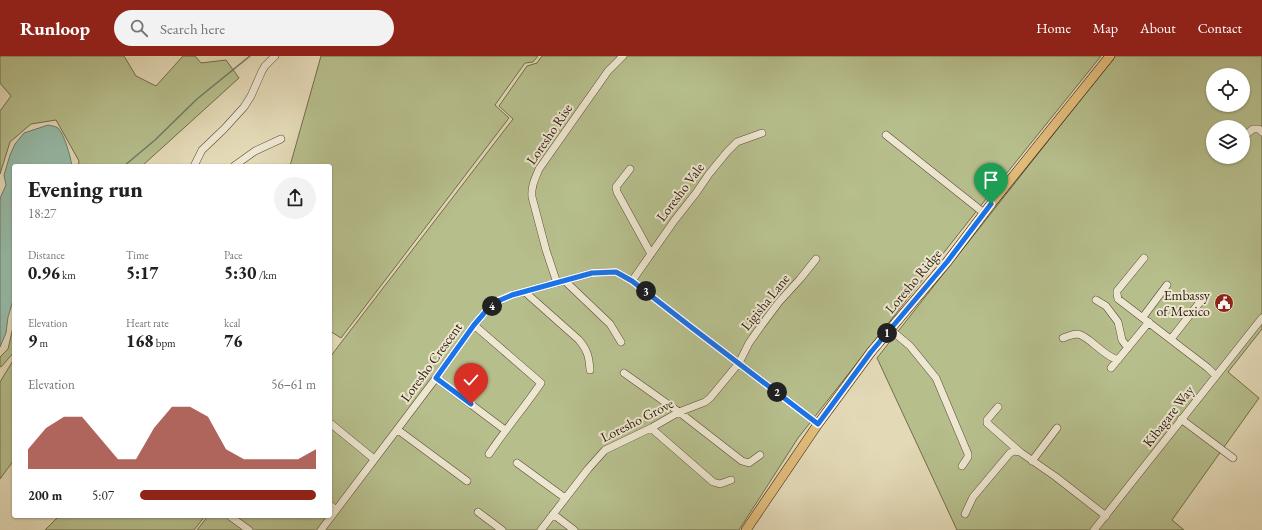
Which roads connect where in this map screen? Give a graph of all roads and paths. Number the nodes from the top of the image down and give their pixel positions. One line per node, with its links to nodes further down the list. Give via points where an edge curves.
1 (275, 56): 9 (street, via 265,66 244,107 202,150)
2 (623, 56): 17 (street, Loresho Rise, via 608,71 539,169 534,181 532,197 546,250)
3 (1110, 56): 12 (main road, Loresho Ridge)
4 (1250, 131): 5 (street, via 1259,129)
5 (1262, 132)
6 (762, 133): 13 (street, Loresho Vale, via 732,145)
7 (886, 135): 12 (street)
8 (282, 139): 10 (street, via 255,151)
9 (195, 164)
10 (237, 164)
11 (630, 168): 13 (street, via 616,187 617,192)
12 (984, 213): 26 (main road, Loresho Ridge)
13 (651, 254): 16 (street, Loresho Vale)
14 (1144, 258): 22 (street, via 1117,294 1118,299)
15 (816, 259): 32 (street, Ligisha Lane, via 760,326)
16 (632, 281): 17 (street, Loresho Crescent, via 616,272 608,272 592,273); 32 (street, Loresho Crescent)
17 (561, 282): 19 (street, Loresho Crescent); 29 (street, via 610,324)
18 (1167, 285): 22 (street)
19 (525, 292): 25 (street, Loresho Crescent, via 498,301); 34 (street, via 579,340 586,349)
20 (1096, 300): 30 (street, via 1106,306 1118,322 1122,340)
21 (1200, 302): 28 (street)
22 (1143, 317): 24 (street)
23 (1262, 318): 36 (street, Kibagare Way)
24 (1149, 322): 28 (street); 30 (street)
25 (474, 325): 37 (street, Loresho Crescent); 46 (street, via 541,383)
26 (891, 330): 41 (main road, Loresho Ridge, via 871,352); 54 (street, via 910,346 936,378 968,454)
27 (1063, 338): 31 (street, via 1081,335 1110,358)
28 (1171, 339): 36 (street)
29 (621, 342)
30 (1128, 348): 31 (street)
31 (1118, 360): 33 (street)
32 (739, 363): 39 (street, Loresho Grove, via 705,402); 41 (street, Loresho Crescent)
33 (1111, 368)
34 (590, 370)
35 (624, 373): 39 (street)
36 (1216, 376): 40 (street, Kibagare Way)
37 (436, 378): 45 (street, Loresho Crescent); 46 (street)
38 (998, 407): 47 (street, via 987,423)
39 (679, 412): 43 (street, Loresho Grove); 49 (street, via 742,461 749,463)
40 (1181, 419): 50 (street); 64 (street, Kibagare Way)
41 (818, 424): 72 (main road, Loresho Ridge)
42 (332, 426): 51 (street)
43 (652, 428): 56 (street, via 713,482 720,484); 57 (street, Loresho Grove, via 605,450)
44 (1057, 428): 52 (street)
45 (398, 430): 51 (street, Loresho Crescent); 55 (street)
46 (505, 430): 48 (street)
47 (1020, 452): 52 (street); 62 (street, via 1010,453 973,497)
48 (489, 454)
49 (760, 455)
50 (1234, 458)
51 (374, 459): 59 (street, Loresho Crescent)
52 (1032, 461): 64 (street)
53 (517, 463): 57 (street)
54 (962, 466)
55 (467, 480)
56 (731, 480)
57 (565, 498): 61 (street, Loresho Grove)
58 (332, 506): 59 (street)
59 (336, 510): 63 (street, Loresho Crescent)
60 (478, 512): 69 (street)
61 (553, 514): 70 (street, Loresho Grove); 71 (street)
62 (965, 514)
63 (332, 515)
64 (1106, 516): 73 (street, Kibagare Way)
65 (232, 518): 67 (street)
66 (330, 518): 68 (street, Loresho Crescent)
67 (249, 530)
68 (321, 530)
69 (502, 530)
70 (541, 530)
71 (574, 530)
72 (746, 530)
73 (1094, 530)

